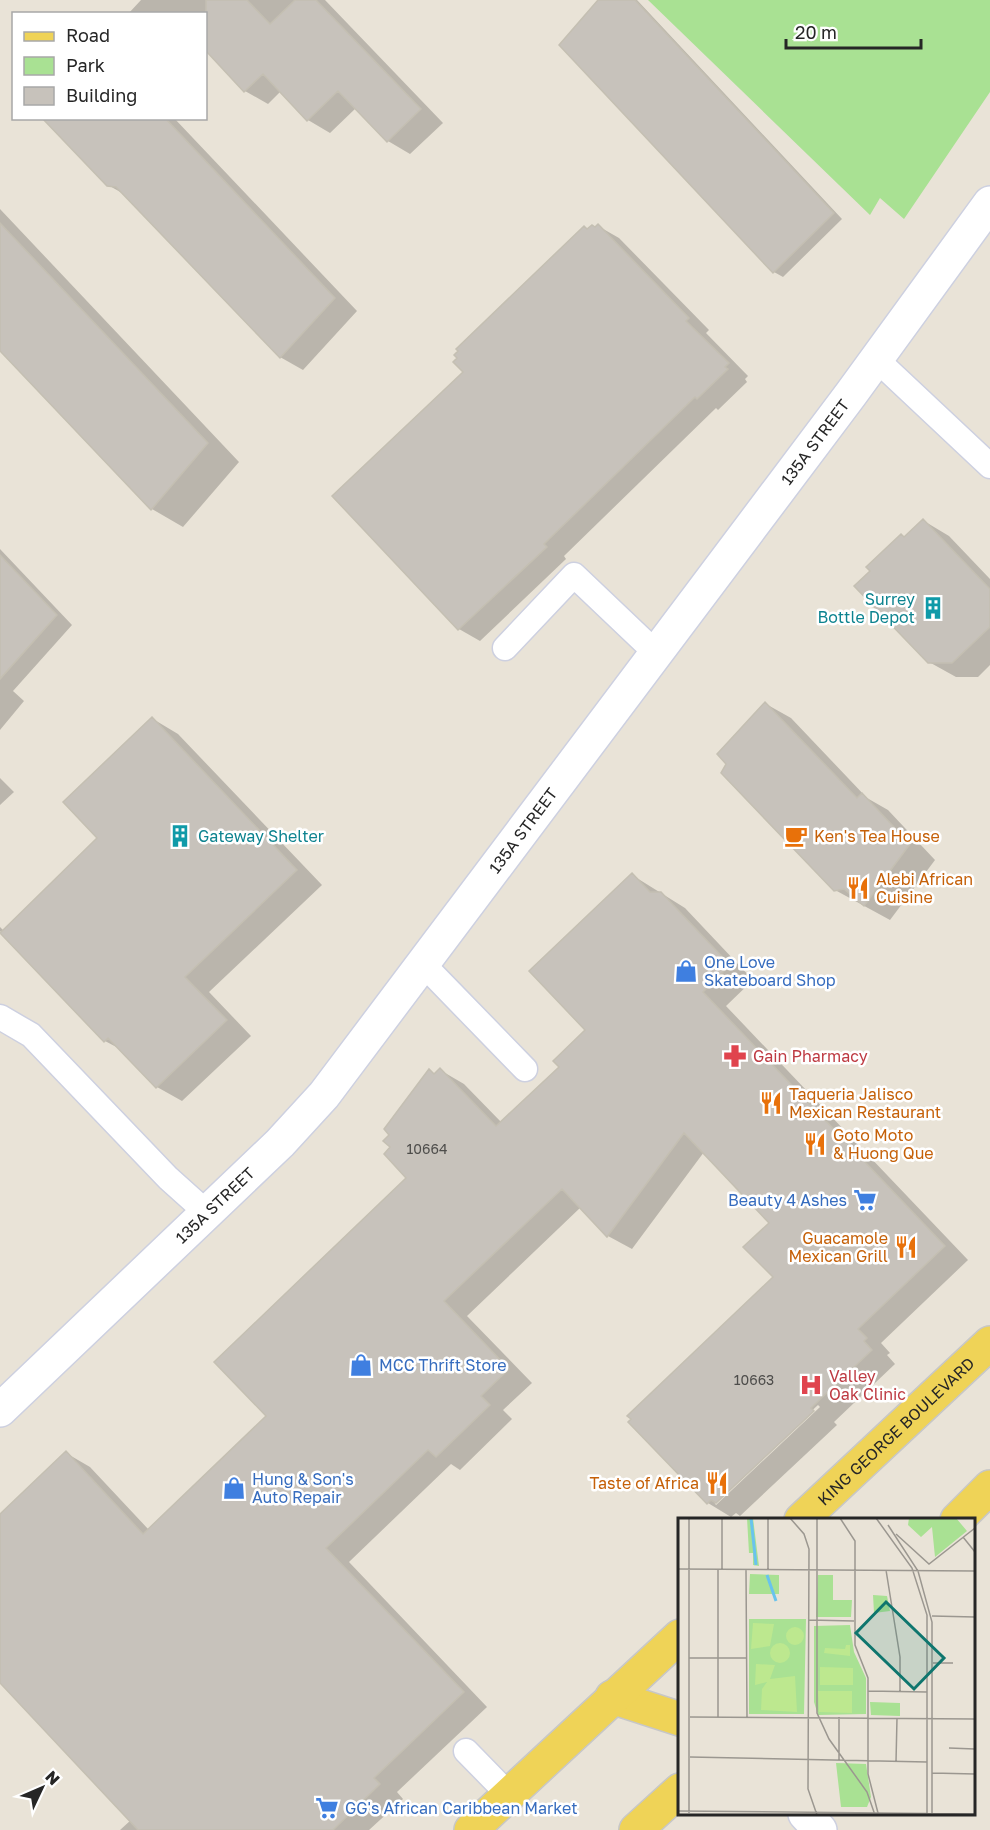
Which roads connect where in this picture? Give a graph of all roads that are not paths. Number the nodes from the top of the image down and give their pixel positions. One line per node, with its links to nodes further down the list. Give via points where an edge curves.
1 (990, 203): 2 (street, 135A STREET)
2 (875, 358): 3 (lane); 5 (street, 135A STREET)
3 (990, 466)
4 (505, 648): 5 (lane, via 574,575)
5 (655, 652): 6 (street, 135A STREET)
6 (423, 964): 8 (lane); 9 (street, 135A STREET, via 324,1095)
7 (0, 1017): 9 (lane, via 31,1035 168,1179)
8 (525, 1069)
9 (207, 1213): 11 (street, 135A STREET)
10 (990, 1343): 13 (main road, KING GEORGE BOULEVARD)
11 (0, 1410)
12 (990, 1487): 14 (main road)
13 (803, 1518)
14 (959, 1518)
15 (678, 1638): 16 (main road)
16 (612, 1697): 17 (main road); 20 (main road)
17 (678, 1718)
18 (466, 1751): 20 (lane)
19 (678, 1792): 23 (main road)
20 (508, 1794): 22 (main road)
21 (806, 1815): 24 (street)
22 (471, 1830)
23 (636, 1830)
24 (820, 1830)

